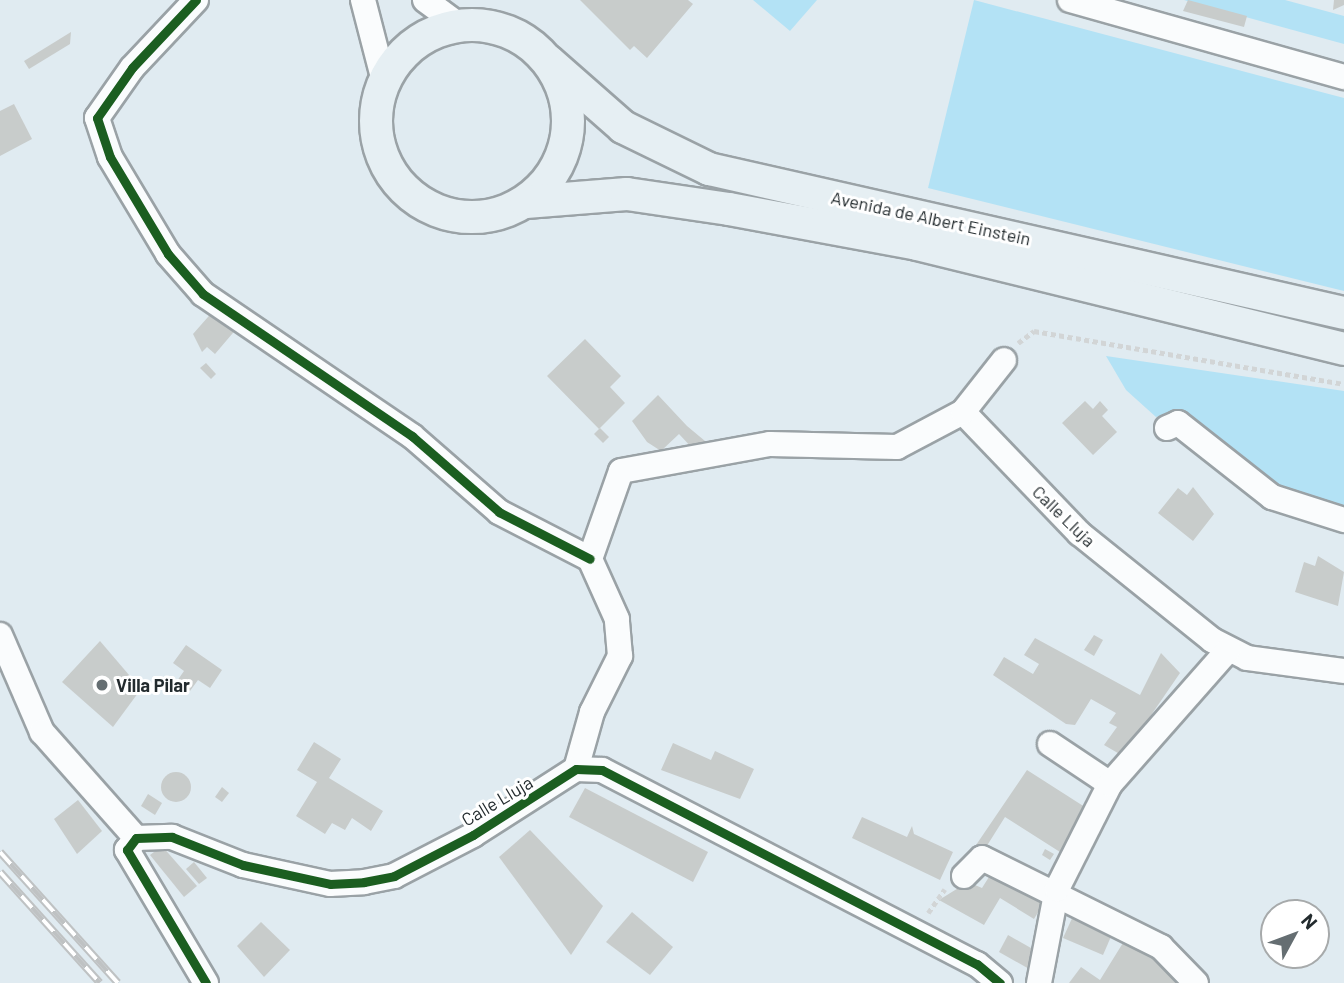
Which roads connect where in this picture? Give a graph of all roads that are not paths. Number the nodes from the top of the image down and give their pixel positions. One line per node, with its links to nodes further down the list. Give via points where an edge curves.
1 (197, 0): 16 (street, via 132,68 97,118 110,157 168,254 203,294 412,436 499,512)
2 (363, 0): 8 (street)
3 (425, 0): 5 (street)
4 (1070, 0): 7 (street)
5 (459, 25): 6 (main road, via 510,33); 8 (main road, via 411,47)
6 (548, 61): 9 (main road, via 561,84 568,136 553,173); 10 (main road, Avenida de Albert Einstein, via 623,127 709,169)
7 (1344, 76)
8 (384, 81): 9 (main road, via 379,143 388,166 419,202 440,212 478,216)
9 (526, 202): 11 (main road, Avenida de Albert Einstein, via 627,194 715,207 917,244)
10 (1344, 313)
11 (1344, 349)
12 (1004, 360): 13 (street)
13 (963, 412): 16 (street, via 882,450 770,444 629,467 612,482); 18 (street, Calle Lluja, via 1079,533)
14 (1167, 428): 15 (street, via 1178,423 1272,497)
15 (1344, 520)
16 (590, 559): 21 (street, via 617,619 620,656 592,712)
17 (0, 635): 23 (street, via 42,732)
18 (1228, 650): 19 (street, Calle Lluja, via 1269,663); 22 (street)
19 (1344, 671)
20 (1050, 744): 22 (street)
21 (576, 769): 23 (street, Calle Lluja, via 451,847 394,876 364,881 330,884 243,865 172,837); 27 (street, via 602,770 918,932)
22 (1110, 785): 25 (street)
23 (136, 838): 26 (street, via 127,850)
24 (964, 876): 25 (street, via 982,858)
25 (1056, 898): 28 (street); 29 (street, via 1161,947)
26 (206, 983)
27 (1000, 983)
28 (1039, 983)
29 (1196, 983)

